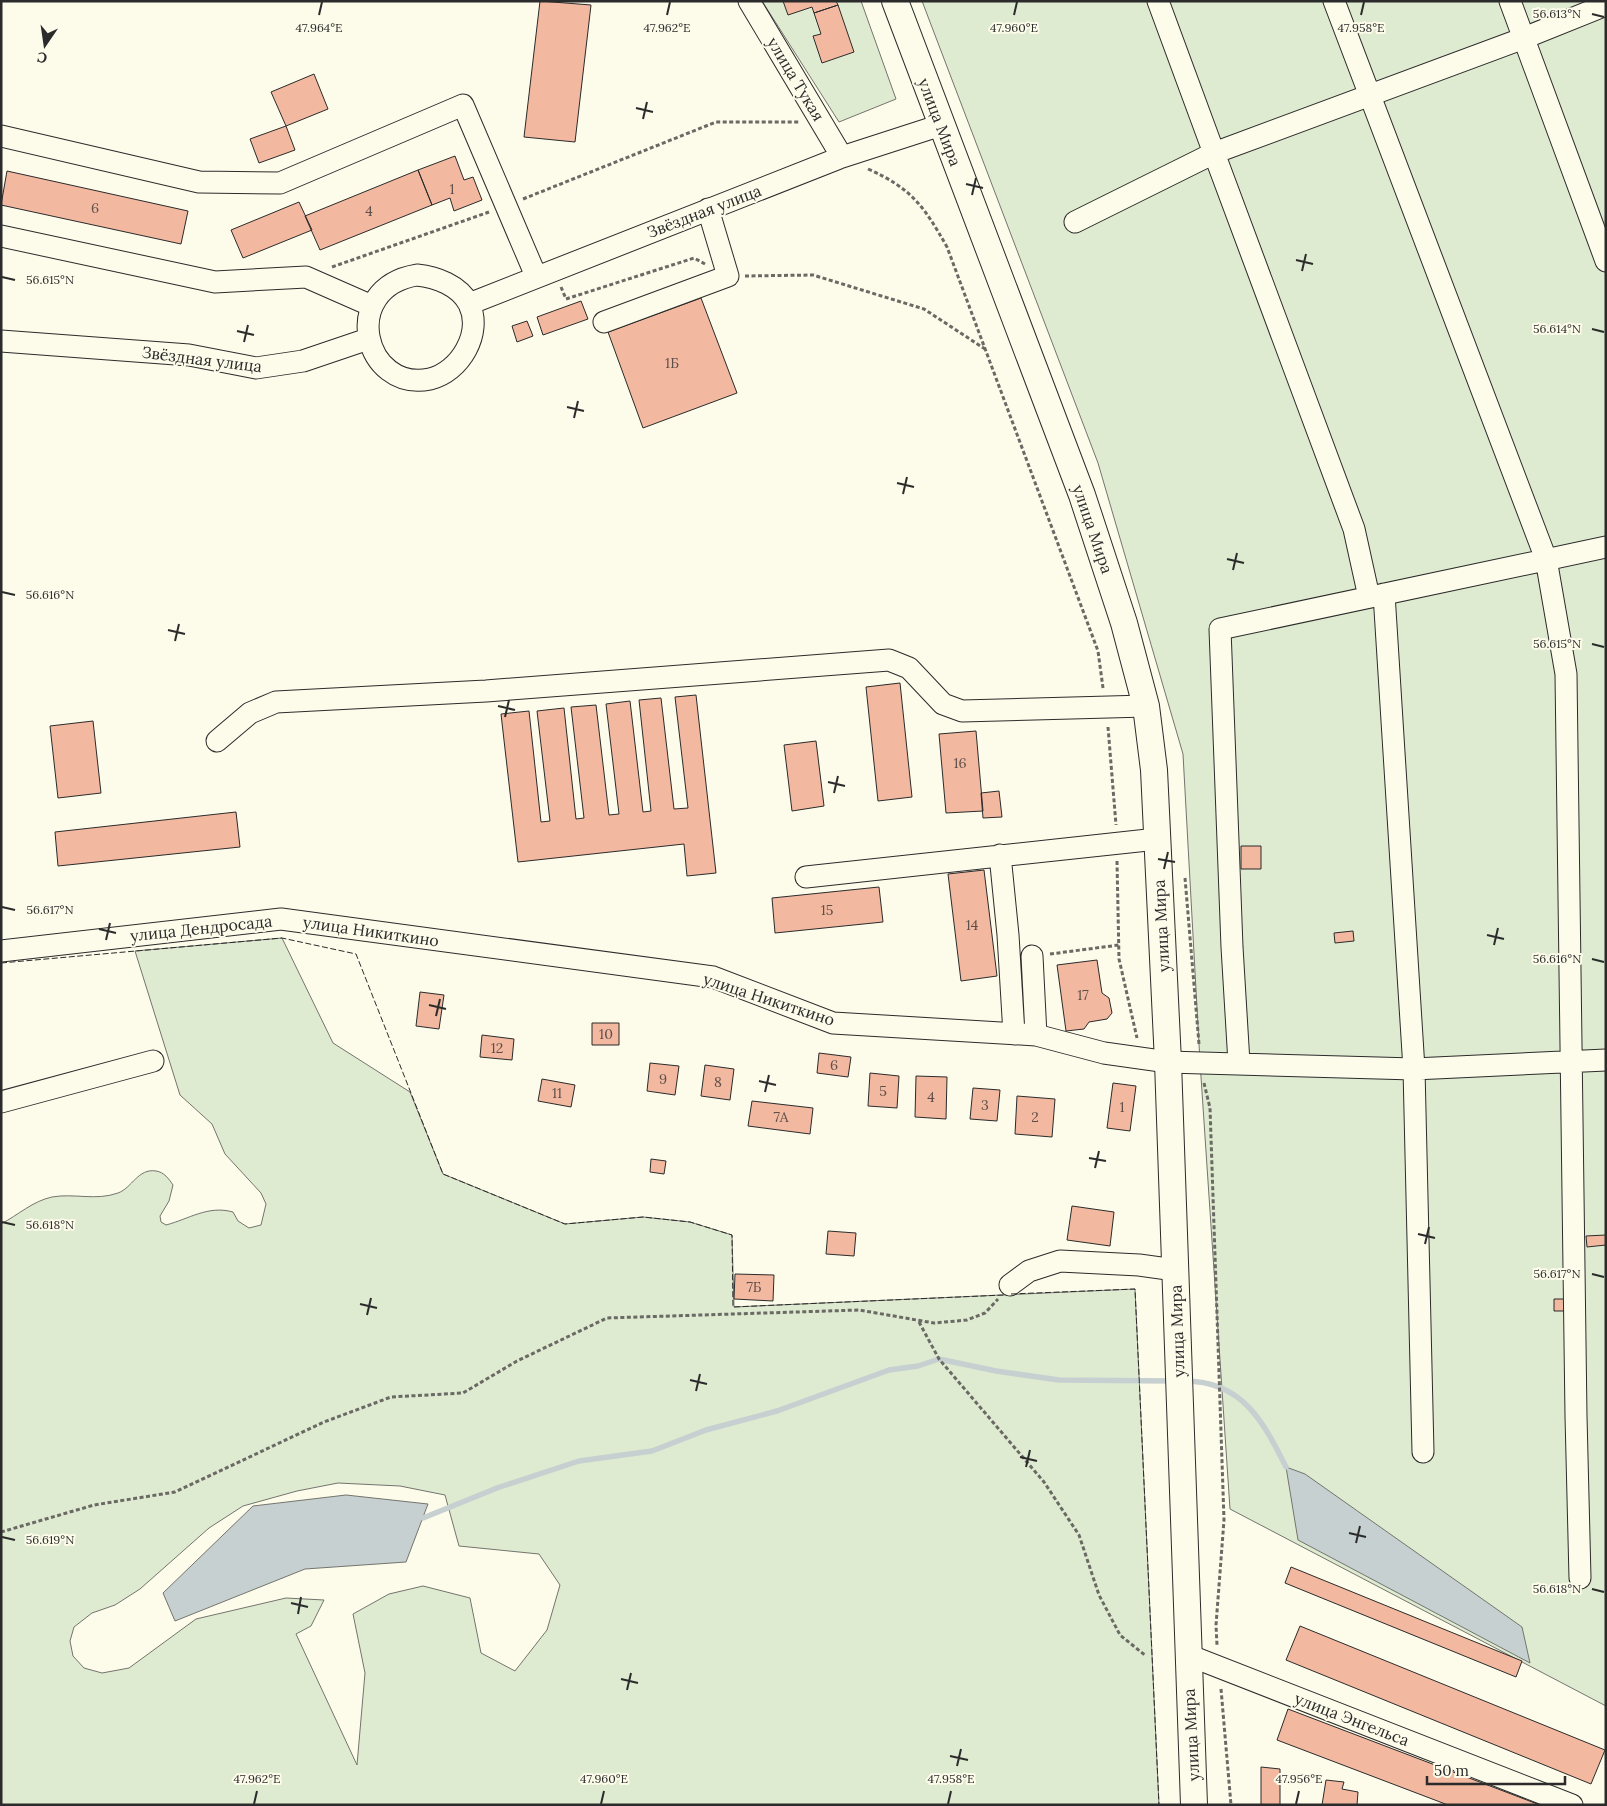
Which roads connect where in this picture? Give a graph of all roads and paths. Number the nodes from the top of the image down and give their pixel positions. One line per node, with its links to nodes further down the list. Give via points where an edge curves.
1 (749, 1): 9 (street, улица Тукая)
2 (895, 1): 10 (main road, улица Мира)
3 (1158, 1): 12 (street)
4 (1334, 1): 8 (street)
5 (1510, 1): 7 (street)
6 (1606, 5): 7 (street)
7 (1524, 38): 8 (street); 18 (street)
8 (1370, 96): 12 (street); 30 (street)
9 (821, 122): 13 (street, улица Тукая); 14 (path, via 716,122)
10 (941, 125): 13 (street, Звёздная улица); 32 (main road, улица Мира, via 1082,495 1124,623)
11 (1, 136): 14 (street, via 199,182 280,183 462,105)
12 (1214, 153): 16 (street); 31 (street)
13 (842, 157): 15 (street, Звёздная улица); 28 (path, via 893,180 926,210 947,247)
14 (506, 206): 19 (street); 21 (path)
15 (708, 209): 19 (street, Звёздная улица); 20 (street)
16 (1075, 222)
17 (1, 236): 21 (street, via 215,282)
18 (1606, 261)
19 (536, 276): 23 (street, Звёздная улица)
20 (728, 276): 22 (path, via 694,258); 25 (street); 28 (path, via 813,275 924,309)
21 (306, 277): 24 (street)
22 (566, 298)
23 (469, 304): 24 (street, via 452,286 440,279 418,275 392,283 379,294); 26 (street, via 472,318 467,350 444,374 429,379 409,379 392,372 382,364)
24 (372, 306): 26 (street)
25 (604, 322)
26 (368, 339): 27 (street, Звёздная улица, via 303,362 256,368 190,355)
27 (1, 341)
28 (985, 349): 33 (path, via 1098,652)
29 (1606, 547): 30 (street)
30 (1546, 559): 31 (street); 51 (street, via 1566,674)
31 (1376, 595): 52 (street, via 1220,629); 53 (street)
32 (1146, 706): 33 (street); 35 (main road, улица Мира, via 1154,770)
33 (1106, 709): 34 (street, via 962,711 943,704 909,668 889,660 486,691 276,702 250,713); 36 (path)
34 (217, 741)
35 (1157, 839): 36 (street); 49 (main road, улица Мира)
36 (1117, 843): 37 (street); 41 (path)
37 (1000, 855): 38 (street); 44 (street)
38 (806, 877)
39 (1185, 878): 50 (path)
40 (281, 919): 42 (street, улица Дендросада); 44 (street, улица Никиткино, via 713,977 833,1023)
41 (1119, 945): 43 (path); 46 (path, via 1119,959)
42 (1, 951)
43 (1032, 956): 45 (street)
44 (1014, 1034): 45 (street, улица Никиткино)
45 (1036, 1035): 46 (street, улица Никиткино, via 1104,1053)
46 (1142, 1058): 49 (street, улица Никиткино)
47 (1606, 1060): 51 (street, улица Никиткино)
48 (153, 1061): 54 (street)
49 (1168, 1062): 50 (street, улица Никиткино); 55 (main road, улица Мира)
50 (1200, 1062): 52 (street, улица Никиткино); 61 (path, via 1210,1108 1224,1520 1216,1625)
51 (1571, 1062): 53 (street, улица Никиткино); 60 (street)
52 (1239, 1063): 53 (street, улица Никиткино)
53 (1414, 1069): 58 (street)
54 (1, 1102)
55 (1175, 1270): 56 (street, via 1060,1261 1029,1271); 62 (main road, улица Мира)
56 (1010, 1285): 57 (path, via 985,1313 967,1320 934,1324)
57 (918, 1321): 59 (path, via 859,1310 607,1318 517,1361 463,1393 391,1397 324,1422 176,1492 94,1505); 63 (path, via 939,1359 1044,1482 1080,1535 1099,1595 1120,1635)
58 (1423, 1452)
59 (1, 1532)
60 (1580, 1578)
61 (1218, 1654)
62 (1188, 1655): 65 (main road, улица Мира); 67 (street, улица Энгельса)
63 (1146, 1656)
64 (1221, 1682): 66 (path)
65 (1194, 1805)
66 (1231, 1805)
67 (1572, 1805)

